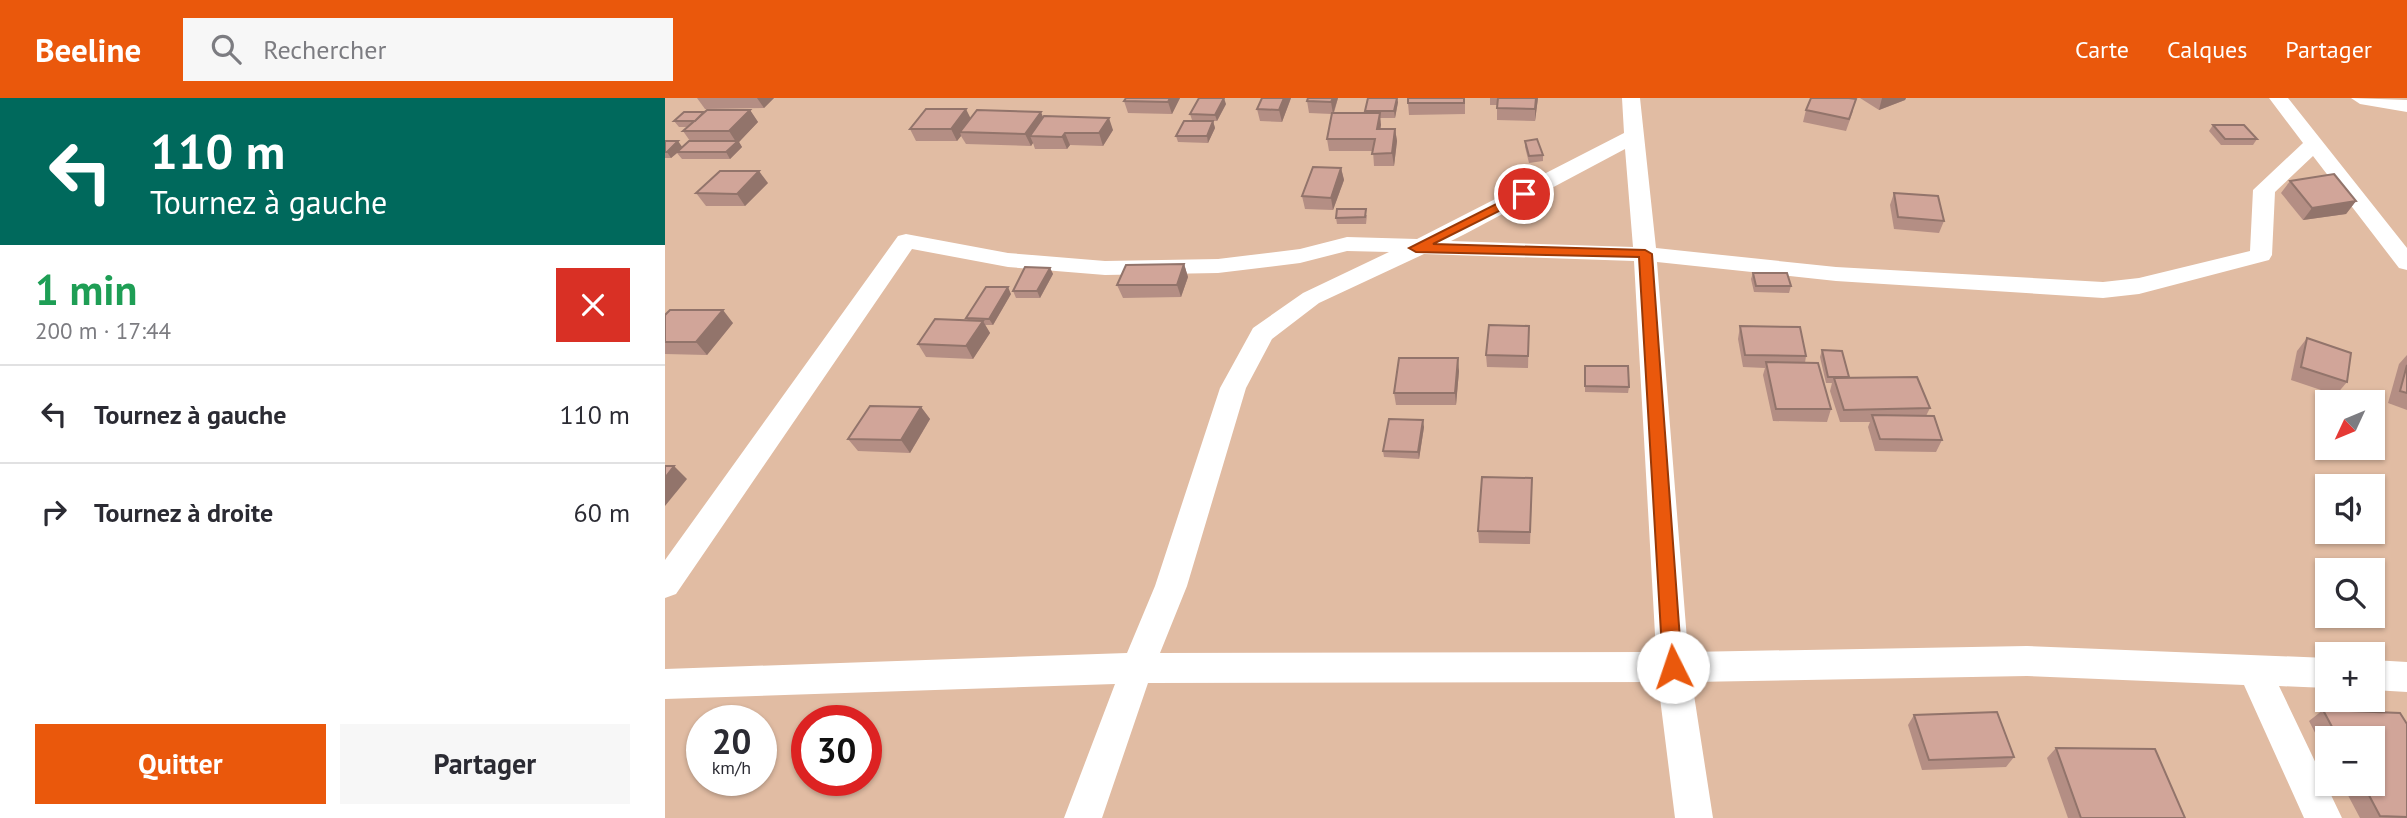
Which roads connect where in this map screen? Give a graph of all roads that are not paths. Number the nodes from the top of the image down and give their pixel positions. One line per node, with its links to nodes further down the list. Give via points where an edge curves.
1 (1631, 98): 5 (street)
2 (2278, 98): 6 (street)
3 (2360, 98): 4 (street)
4 (2407, 107)
5 (1636, 135): 7 (street); 8 (street)
6 (2314, 144): 8 (street, via 2264,190 2261,255 2139,286 2103,290 1836,274); 9 (street)
7 (1416, 248): 8 (street); 10 (street, via 1347,244 1300,256 1217,267 1105,268 1007,260 906,241); 12 (street, via 1311,298 1262,334 1233,387 1171,586)
8 (1645, 254): 11 (street)
9 (2407, 262)
10 (665, 585)
11 (1673, 667): 12 (street); 13 (street, via 2027,661); 19 (street)
12 (1137, 668): 17 (street); 18 (street)
13 (2254, 669): 14 (street); 20 (street)
14 (2315, 672)
15 (2385, 676): 16 (street)
16 (2407, 677)
17 (665, 684)
18 (1083, 818)
19 (1694, 818)
20 (2323, 818)

